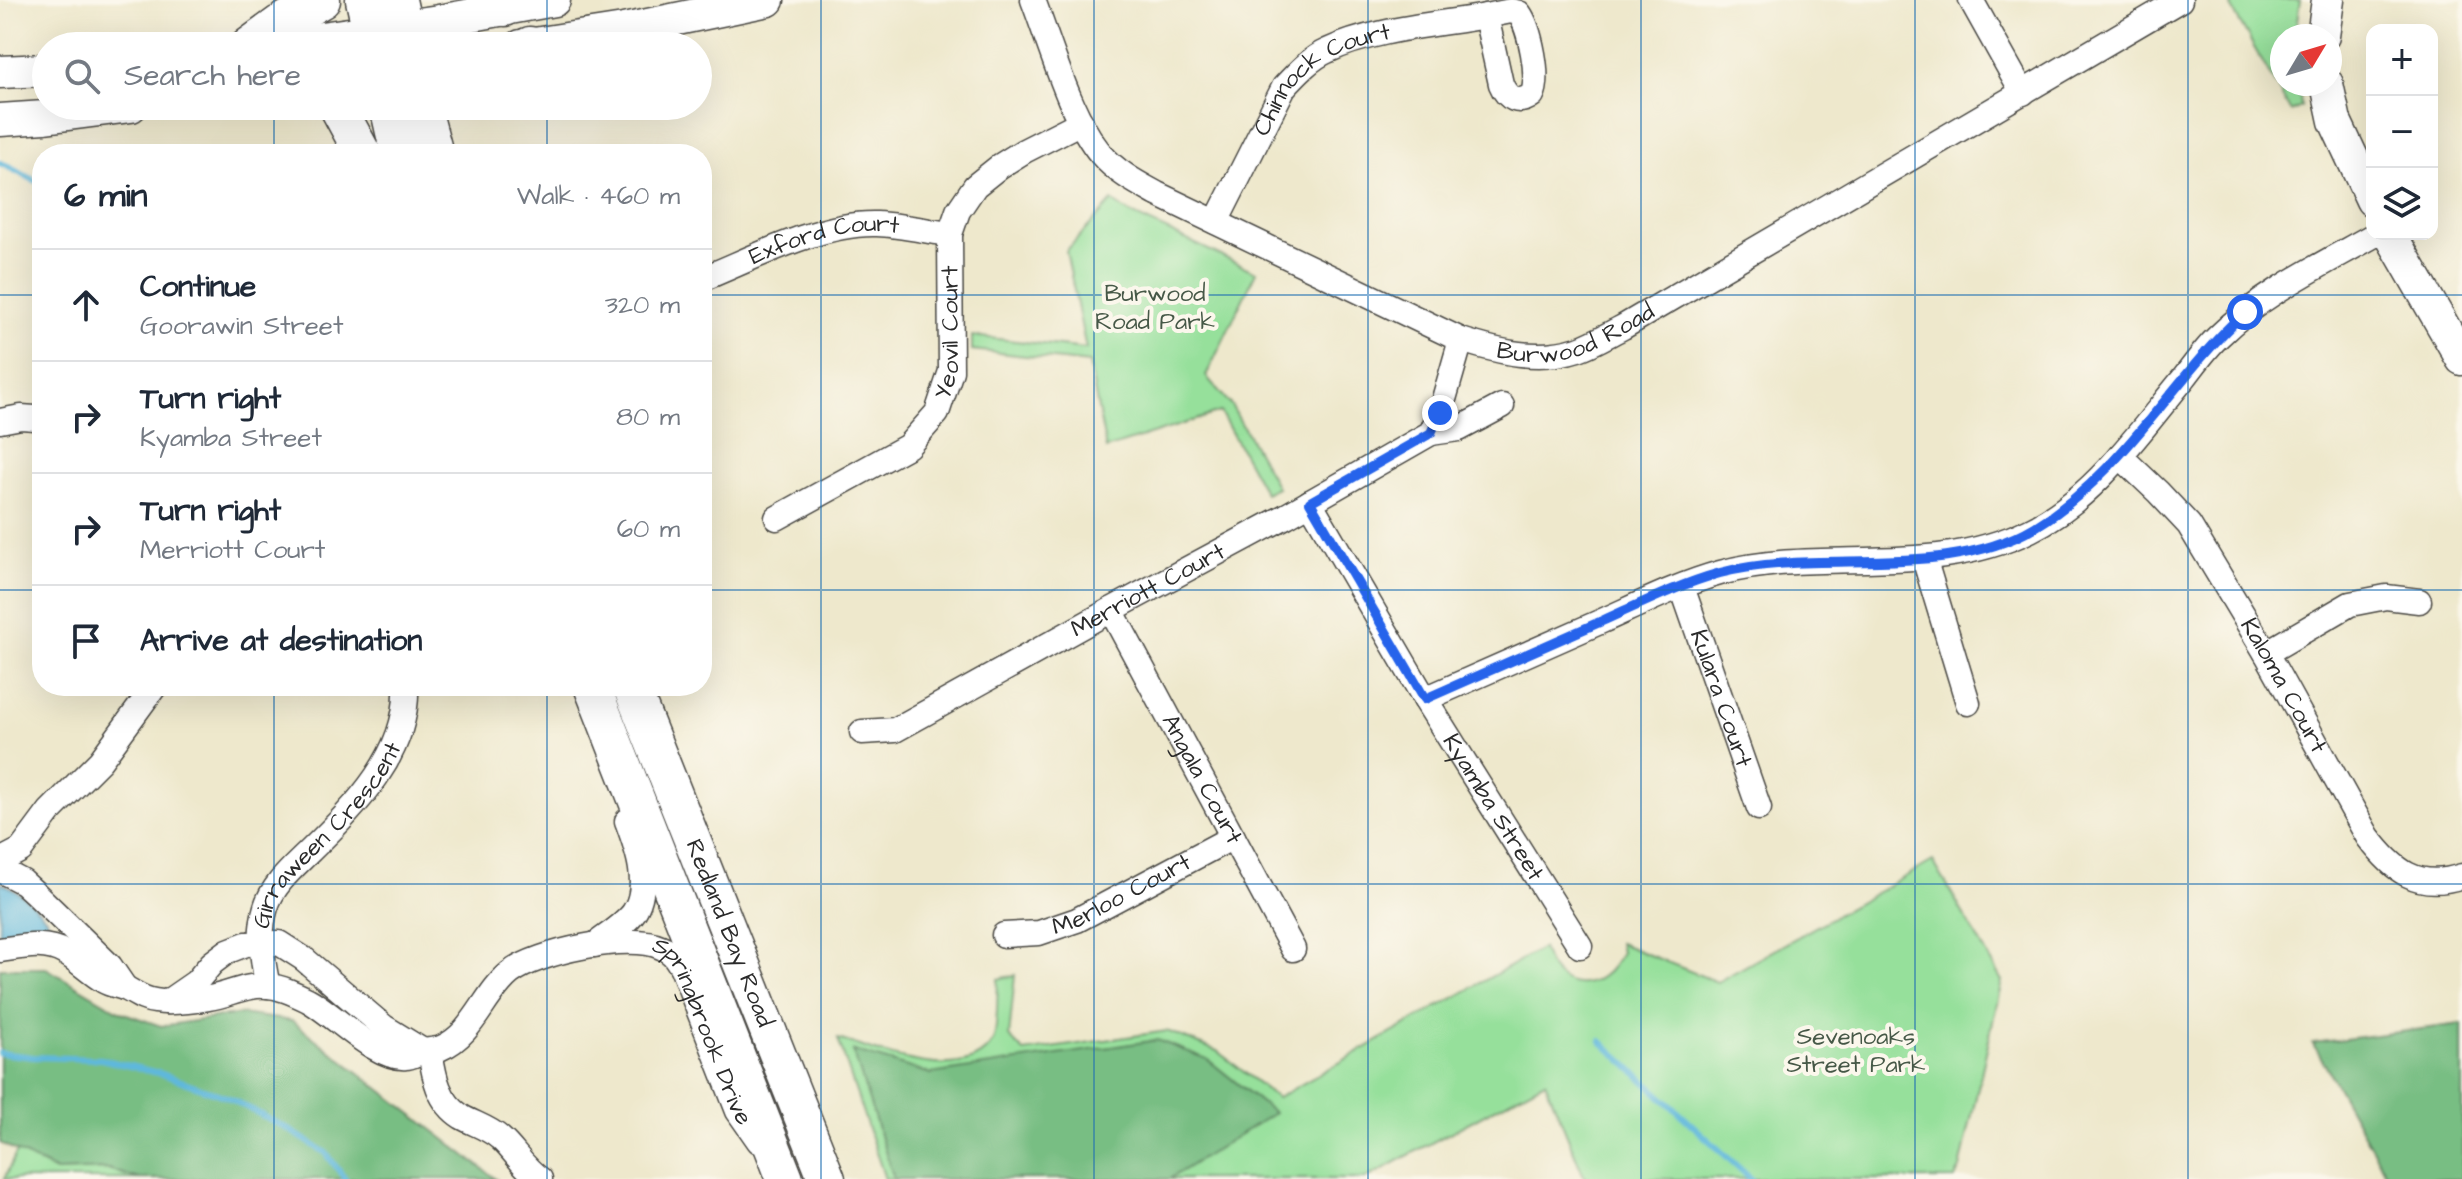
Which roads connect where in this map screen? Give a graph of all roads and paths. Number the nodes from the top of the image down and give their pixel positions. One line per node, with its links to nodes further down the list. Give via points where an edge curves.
1 (322, 0): 12 (main road)
2 (554, 0): 8 (main road)
3 (768, 0): 14 (main road)
4 (1033, 0): 23 (street, Burwood Road)
5 (1971, 0): 17 (street)
6 (2180, 0): 17 (street, Burwood Road)
7 (2328, 0): 11 (main road)
8 (495, 4): 10 (main road, via 439,21)
9 (1486, 16): 27 (street, Chinnock Court, via 1359,38 1324,52 1298,71 1284,87)
10 (386, 24): 13 (main road)
11 (2325, 24)
12 (268, 32)
13 (342, 32)
14 (612, 32)
15 (32, 71): 16 (main road)
16 (0, 72)
17 (2023, 93): 32 (street, Burwood Road, via 1578,349 1537,356)
18 (2330, 96): 26 (main road, via 2335,121)
19 (32, 118): 20 (main road)
20 (0, 120)
21 (345, 120): 24 (main road)
22 (391, 120): 25 (main road)
23 (1081, 122): 27 (street, Burwood Road, via 1101,155 1127,177); 28 (street, Yeovil Court, via 1024,151 975,186)
24 (358, 144)
25 (397, 144)
26 (2366, 187)
27 (1216, 222): 32 (street, Burwood Road)
28 (950, 234): 31 (street, Exford Court, via 877,224 842,227); 40 (street, Yeovil Court, via 951,371 937,413 908,446)
29 (2366, 240): 38 (street, via 2245,312 2217,338)
30 (2393, 240): 33 (main road)
31 (712, 275)
32 (1461, 340): 37 (street)
33 (2462, 359)
34 (1502, 406): 37 (street, Merriott Court, via 1459,429)
35 (32, 418): 36 (street)
36 (0, 421)
37 (1431, 433): 39 (street, Merriott Court)
38 (2120, 456): 41 (street, via 2070,504 2032,529 1987,548); 45 (street, Kaloma Court, via 2189,525)
39 (1310, 502): 44 (street, Merriott Court); 51 (street, Kyamba Street)
40 (777, 518)
41 (1924, 558): 42 (street, via 1760,566); 52 (street)
42 (1682, 587): 51 (street); 54 (street, Kulara Court)
43 (2419, 601): 45 (street, via 2386,597 2350,604)
44 (1111, 610): 53 (street, Merriott Court, via 895,730); 55 (street, Angala Court)
45 (2266, 653): 58 (street, Kaloma Court, via 2368,837 2386,860 2402,874 2421,879)
46 (148, 696): 56 (street, via 100,761)
47 (407, 696): 61 (street, Girraween Crescent, via 403,723 379,772 352,810 271,894)
48 (578, 696): 62 (street, Springbrook Drive, via 641,864 636,909)
49 (596, 696): 70 (main road, Redland Bay Road)
50 (635, 696): 72 (main road, Redland Bay Road)
51 (1425, 699): 63 (street, Kyamba Street)
52 (1968, 703)
53 (862, 732)
54 (1759, 808)
55 (1233, 837): 60 (street, Merloo Court, via 1077,920 1039,933); 64 (street, Angala Court)
56 (11, 856): 59 (street)
57 (0, 870): 59 (street)
58 (2462, 876)
59 (23, 882): 67 (street, via 110,966)
60 (1004, 935)
61 (261, 942): 66 (street, Girraween Crescent); 68 (street, via 228,951); 69 (street, via 279,943 304,959 392,1033)
62 (595, 945): 69 (street, Springbrook Drive, via 527,962 493,990 463,1032); 70 (street, Springbrook Drive, via 648,942 673,953 738,1111)
63 (1580, 946)
64 (1293, 949)
65 (0, 950): 67 (street, Springbrook Drive, via 54,948 106,982)
66 (268, 986): 68 (street, Springbrook Drive); 69 (street, Springbrook Drive, via 308,1000 390,1055)
67 (125, 988): 68 (street, Springbrook Drive, via 147,1000)
68 (166, 1002)
69 (427, 1051): 71 (street, via 447,1105 502,1140)
70 (784, 1175)
71 (540, 1179)
72 (827, 1179)

